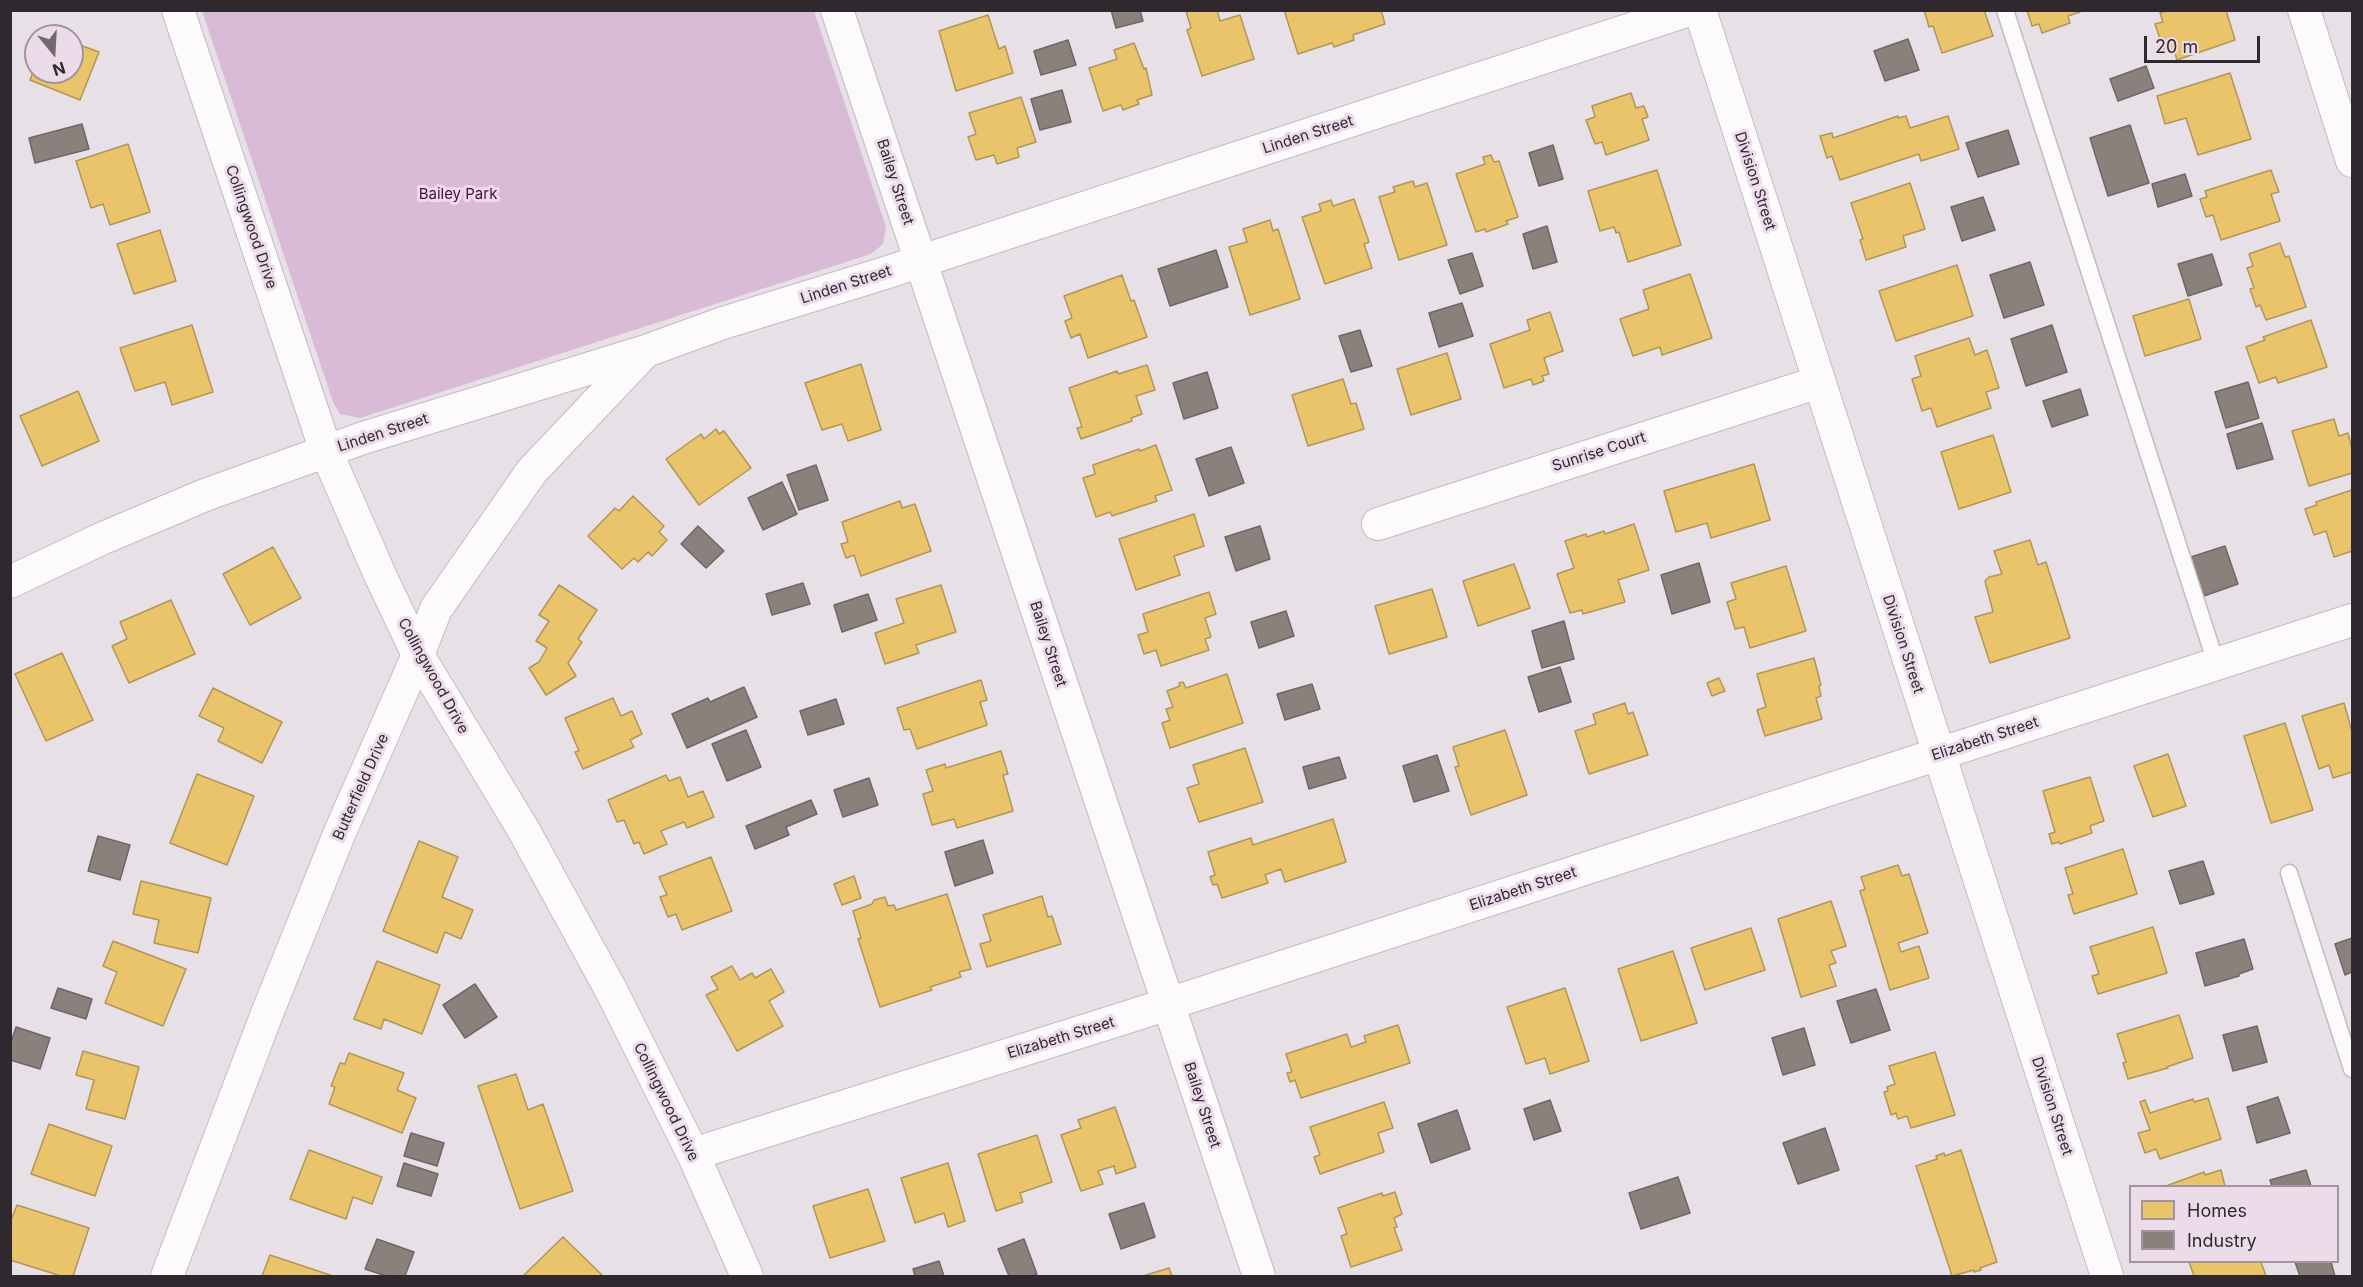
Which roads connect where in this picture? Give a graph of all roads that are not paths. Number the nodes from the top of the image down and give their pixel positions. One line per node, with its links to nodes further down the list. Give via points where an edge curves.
1 (178, 10): 11 (street, Collingwood Drive)
2 (837, 10): 8 (street, Bailey Street)
3 (1689, 10): 8 (street, Linden Street)
4 (1700, 10): 10 (street, Division Street)
5 (2005, 10): 16 (lane)
6 (2304, 10): 7 (street)
7 (2352, 161)
8 (920, 261): 9 (street, Linden Street); 19 (street, Bailey Street)
9 (646, 351): 11 (street, Linden Street); 15 (street, Butterfield Drive, via 532,471 436,609)
10 (1820, 382): 12 (street, Sunrise Court); 17 (street, Division Street)
11 (326, 451): 13 (street, Linden Street, via 205,495); 15 (street, Collingwood Drive)
12 (1378, 524)
13 (10, 582)
14 (2352, 620): 16 (street, Elizabeth Street)
15 (418, 655): 21 (street, Collingwood Drive, via 585,941); 22 (street, Butterfield Drive, via 340,832)
16 (2216, 663): 17 (street, Elizabeth Street)
17 (1939, 754): 19 (street, Elizabeth Street); 25 (street, Division Street)
18 (2289, 873): 20 (lane)
19 (1168, 1004): 21 (street, Elizabeth Street); 24 (street, Bailey Street)
20 (2352, 1069)
21 (693, 1154): 23 (street, Collingwood Drive)
22 (166, 1276)
23 (747, 1276)
24 (1259, 1276)
25 (2107, 1276)

